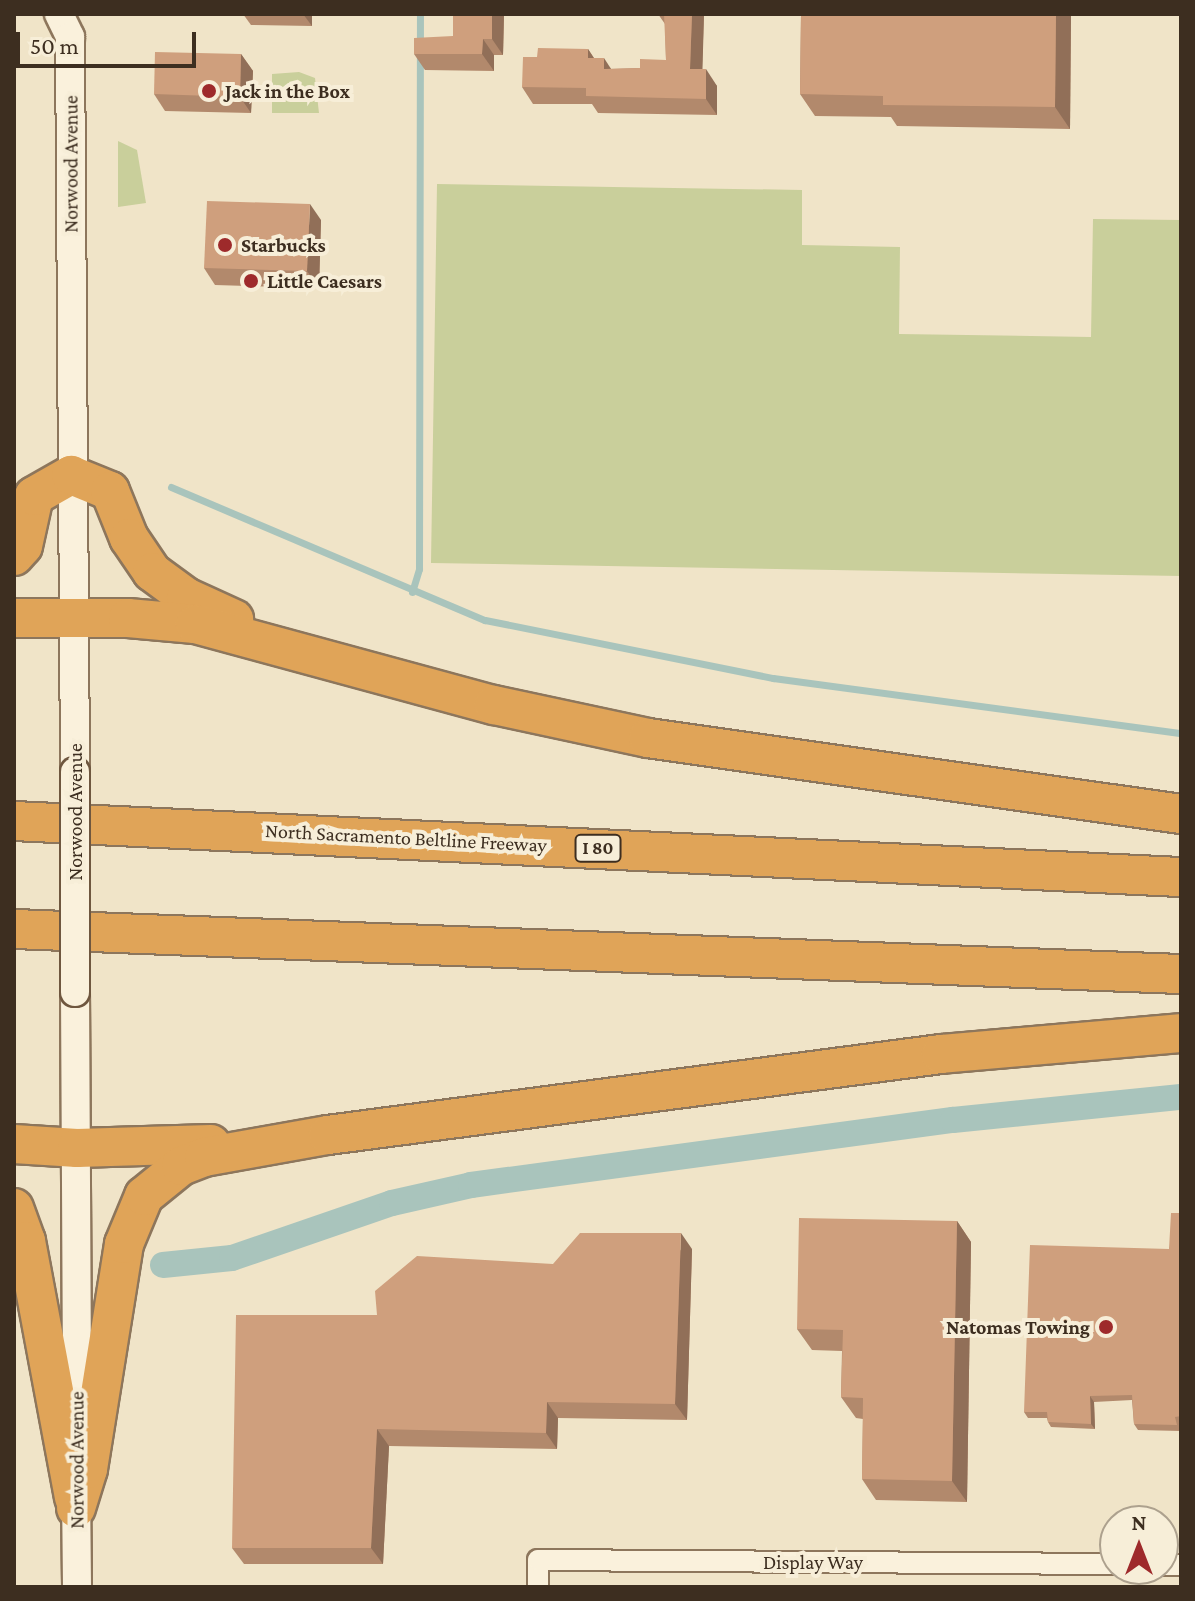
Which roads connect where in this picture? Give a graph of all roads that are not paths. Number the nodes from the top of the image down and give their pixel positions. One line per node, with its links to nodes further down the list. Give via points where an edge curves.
1 (71, 22): 2 (main road, Norwood Avenue)
2 (71, 475): 3 (highway, via 34,496 23,546); 5 (main road, Norwood Avenue); 6 (highway, via 110,491 129,538 152,572 186,597)
3 (14, 556)
4 (14, 618): 5 (highway)
5 (73, 621): 6 (highway, via 128,618 195,624); 15 (main road, Norwood Avenue, bridge)
6 (341, 665): 7 (highway, via 648,738)
7 (1181, 814)
8 (14, 821): 9 (highway, North Sacramento Beltline Freeway / I 80)
9 (1181, 877)
10 (14, 929): 11 (highway)
11 (1181, 974)
12 (1181, 1033): 13 (highway, via 941,1054)
13 (328, 1135): 15 (highway); 17 (highway, via 204,1157 161,1178 144,1196 124,1244 88,1469)
14 (14, 1144): 15 (highway)
15 (77, 1148): 17 (main road, Norwood Avenue)
16 (14, 1208): 17 (highway, via 26,1241)
17 (76, 1508): 19 (main road, Norwood Avenue)
18 (1099, 1564): 20 (street, Display Way, via 538,1560)
19 (77, 1587)
20 (538, 1587)

